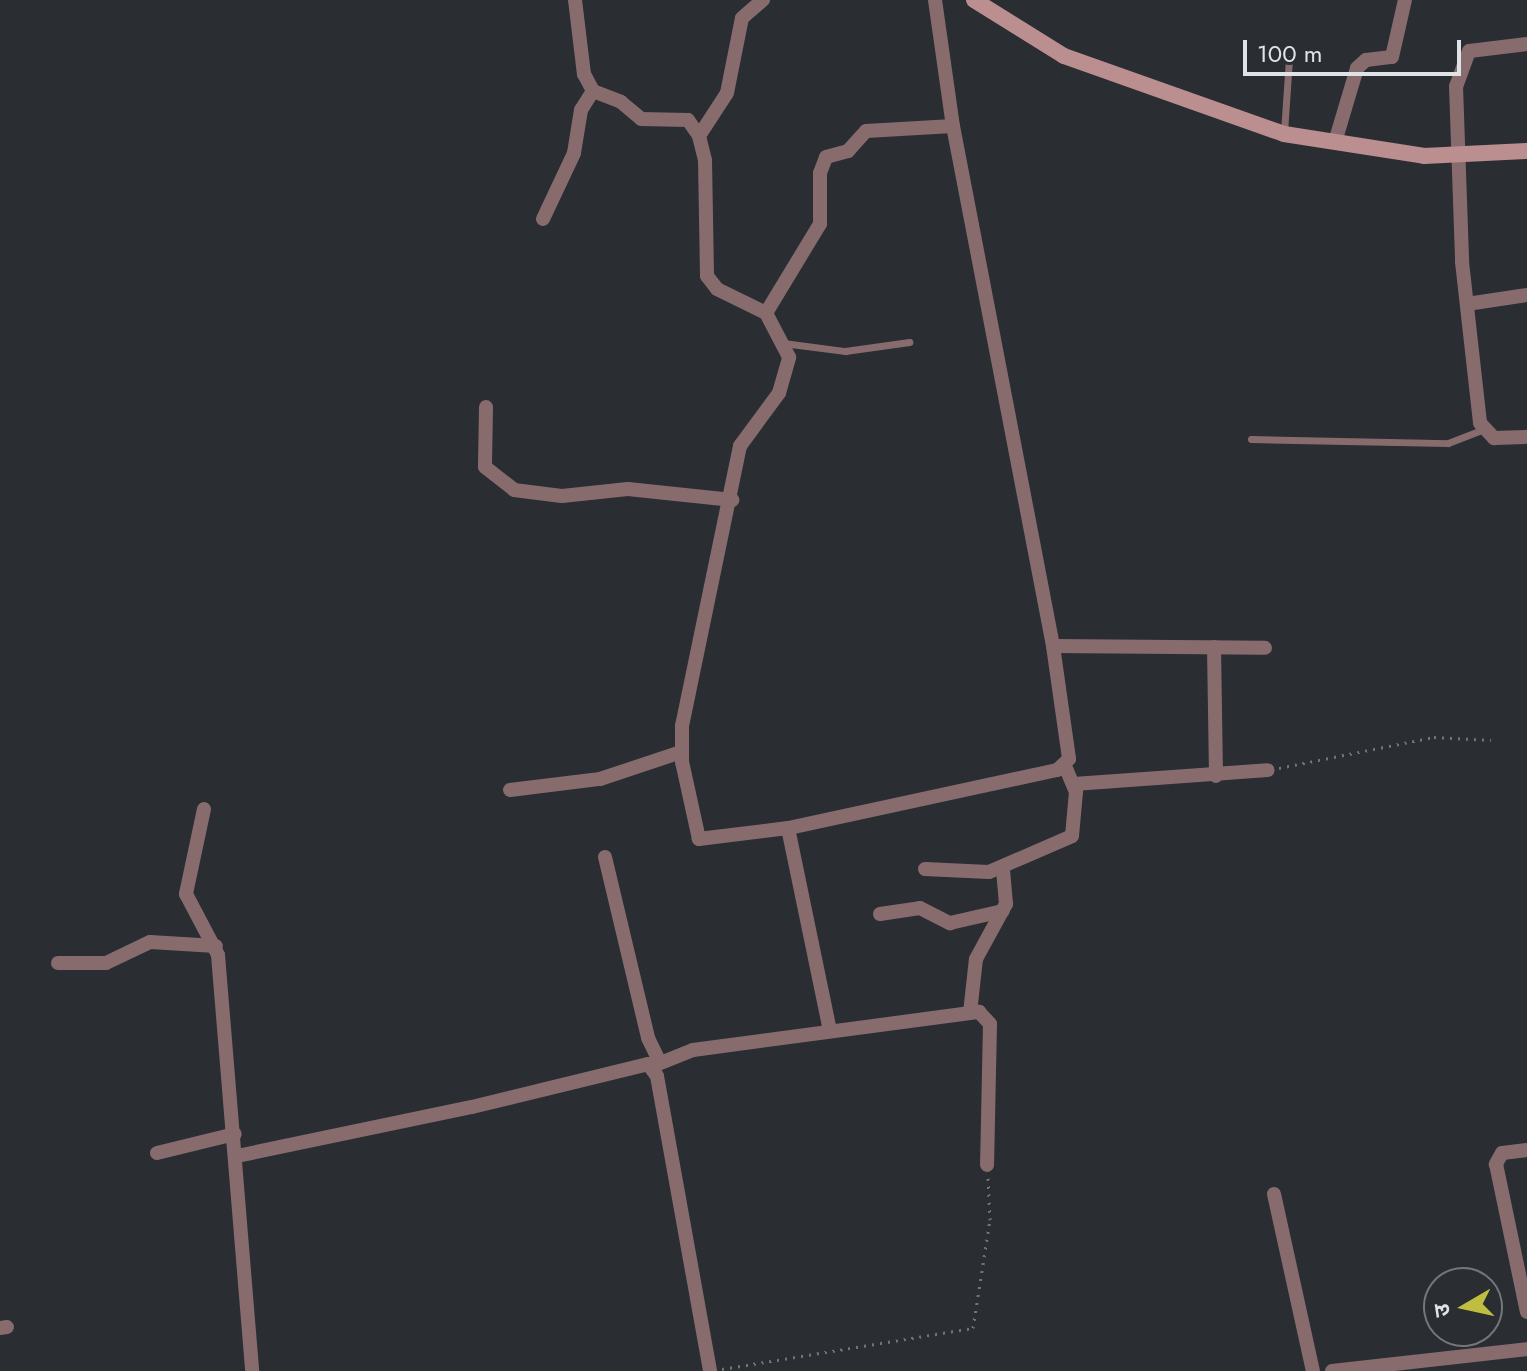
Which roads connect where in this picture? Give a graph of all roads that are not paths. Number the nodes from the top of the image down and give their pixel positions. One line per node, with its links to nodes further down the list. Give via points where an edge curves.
1 (575, 0): 8 (street, via 584,74)
2 (763, 0): 11 (street, via 742,18 727,93)
3 (935, 0): 9 (street)
4 (974, 0): 10 (street, via 1064,56)
5 (1405, 0): 12 (street, via 1392,57 1366,60 1357,68)
6 (1527, 44): 14 (street, via 1476,49 1464,57 1456,86)
7 (1289, 59): 10 (lane)
8 (593, 91): 11 (street, via 621,102 641,119 688,120); 15 (street, via 581,110 574,153)
9 (953, 126): 18 (street, via 866,131 848,151 826,157 820,173 820,224); 26 (street)
10 (1284, 134): 12 (street)
11 (699, 136): 18 (street, via 705,160 707,276 717,289)
12 (1335, 142): 14 (street)
13 (1527, 151): 14 (street)
14 (1458, 156): 17 (street)
15 (543, 219)
16 (1527, 295): 17 (street)
17 (1467, 304): 22 (street)
18 (766, 313): 20 (street, via 770,329)
19 (909, 342): 20 (lane, via 845,351)
20 (783, 343): 25 (street, via 789,357 782,384 743,437)
21 (486, 407): 25 (street, via 485,467 514,490 562,496 628,489)
22 (1482, 430): 23 (street, via 1494,438); 24 (lane, via 1448,443)
23 (1527, 437)
24 (1251, 439)
25 (732, 500): 29 (street, via 713,572)
26 (1053, 646): 27 (street); 30 (street)
27 (1214, 647): 28 (street); 32 (street)
28 (1265, 648)
29 (681, 752): 34 (street, via 600,779); 36 (street, via 699,839)
30 (1065, 766): 33 (street); 36 (street)
31 (1267, 770): 32 (street)
32 (1216, 776): 33 (street)
33 (1074, 784): 39 (street, via 1075,832)
34 (510, 790)
35 (204, 809): 42 (street, via 186,894)
36 (788, 828): 45 (street)
37 (605, 857): 46 (street)
38 (925, 869): 39 (street)
39 (1003, 869): 40 (street)
40 (1003, 911): 41 (street, via 950,923 920,908); 44 (street, via 976,959)
41 (880, 914)
42 (216, 946): 43 (street, via 150,942 106,963); 47 (street)
43 (58, 963)
44 (970, 1013): 45 (street); 51 (street, via 986,1016 990,1024)
45 (830, 1030): 46 (street, via 693,1050)
46 (656, 1064): 50 (street); 57 (street)
47 (235, 1134): 49 (street); 50 (street)
48 (1527, 1150): 53 (street, via 1502,1153 1496,1164)
49 (157, 1153)
50 (237, 1156): 56 (street)
51 (987, 1165)
52 (1274, 1194): 58 (street)
53 (1521, 1256): 54 (street)
54 (1527, 1312)
55 (1527, 1349): 59 (street)
56 (252, 1371)
57 (710, 1371)
58 (1313, 1371)
59 (1332, 1371)

